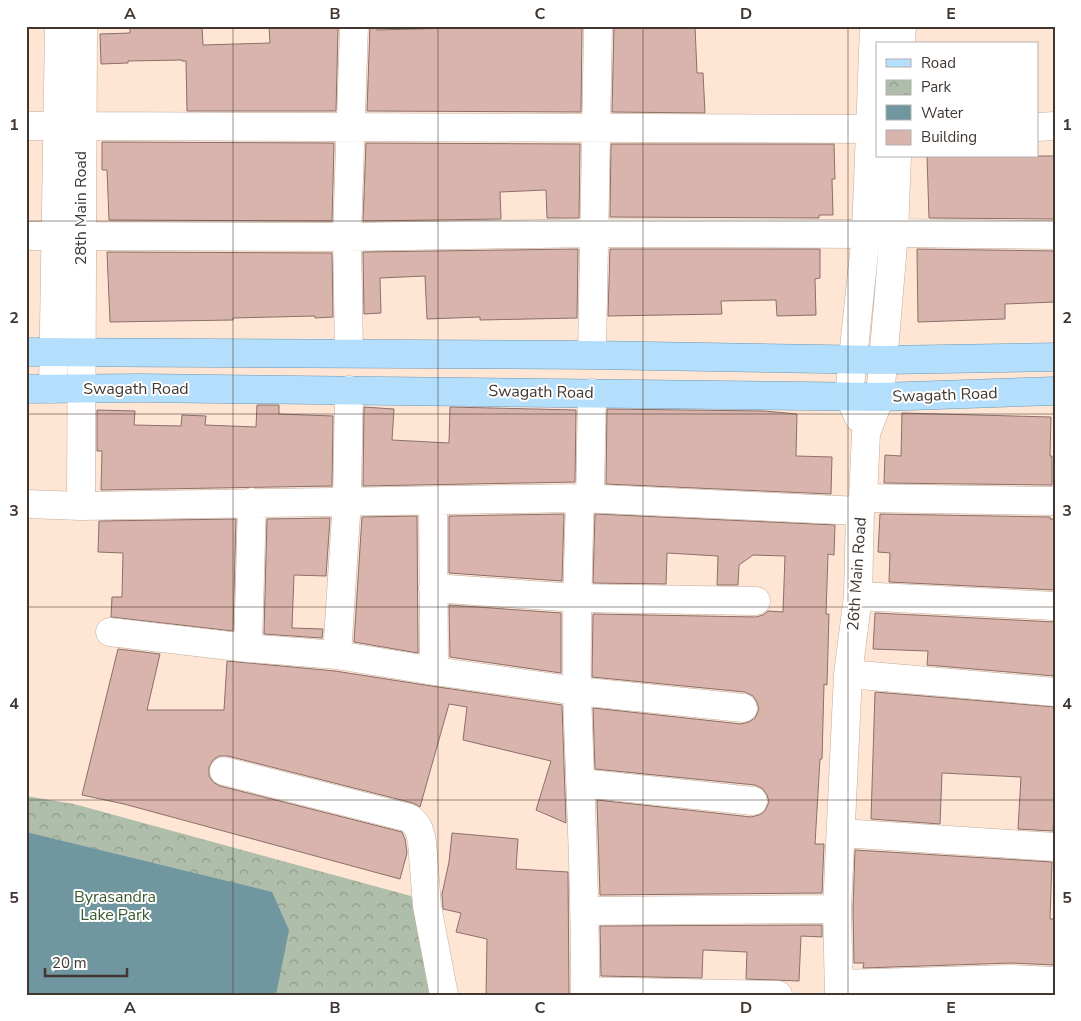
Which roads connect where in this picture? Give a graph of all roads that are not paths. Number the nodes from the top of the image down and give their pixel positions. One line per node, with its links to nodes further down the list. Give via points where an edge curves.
1 (59, 26): 9 (street)
2 (83, 26): 9 (street, 28th Main Road)
3 (354, 26): 12 (street)
4 (598, 26): 13 (street)
5 (874, 26): 14 (street)
6 (902, 26): 7 (street)
7 (901, 42)
8 (26, 126): 9 (street)
9 (69, 126): 12 (street); 21 (street); 22 (street, 28th Main Road)
10 (1038, 126): 11 (street)
11 (1055, 126)
12 (352, 127): 13 (street); 23 (street)
13 (596, 128): 14 (street); 16 (street)
14 (871, 129): 17 (street)
15 (897, 158): 18 (street, 26th Main Road)
16 (595, 233): 17 (street); 23 (street); 28 (street)
17 (866, 234): 30 (street)
18 (894, 234): 19 (street); 31 (street, 26th Main Road)
19 (1055, 235)
20 (26, 236): 21 (street)
21 (54, 236): 25 (street)
22 (81, 236): 23 (street); 26 (street, 28th Main Road)
23 (347, 237): 27 (street)
24 (26, 352): 25 (main road)
25 (53, 352): 26 (main road); 32 (street)
26 (81, 352): 27 (main road); 33 (street, 28th Main Road)
27 (349, 353): 28 (main road)
28 (592, 355): 30 (main road)
29 (1055, 357): 31 (main road)
30 (853, 360): 31 (main road); 37 (street)
31 (883, 360): 38 (street, 26th Main Road)
32 (40, 389): 33 (main road, Swagath Road)
33 (81, 389): 34 (main road, Swagath Road); 47 (street, 28th Main Road)
34 (349, 390): 36 (main road, Swagath Road); 41 (street)
35 (1055, 391): 38 (main road, Swagath Road)
36 (592, 393): 37 (main road, Swagath Road); 40 (street)
37 (849, 396): 38 (main road, Swagath Road); 39 (street)
38 (880, 397): 39 (street, 26th Main Road)
39 (866, 433): 46 (street, 26th Main Road)
40 (585, 498): 43 (street); 46 (street); 50 (street)
41 (347, 500): 43 (street); 44 (street); 55 (street)
42 (1055, 500): 46 (street)
43 (433, 501): 48 (street)
44 (252, 502): 47 (street); 54 (street)
45 (26, 504): 47 (street)
46 (862, 505): 49 (street, 26th Main Road)
47 (81, 506)
48 (433, 588): 50 (street); 56 (street)
49 (858, 596): 52 (street); 57 (street, 26th Main Road)
50 (577, 598): 51 (street); 58 (street)
51 (756, 601)
52 (1055, 606)
53 (110, 632): 54 (street)
54 (248, 648): 55 (street)
55 (337, 655): 56 (street)
56 (434, 672): 58 (street)
57 (848, 674): 59 (street); 64 (street, 26th Main Road)
58 (577, 691): 60 (street); 62 (street)
59 (1055, 692)
60 (743, 708)
61 (224, 771): 71 (street, via 416,822 422,842 427,906)
62 (581, 783): 63 (street); 67 (street)
63 (752, 801)
64 (841, 833): 65 (street); 66 (street, 26th Main Road)
65 (1055, 847)
66 (837, 909): 67 (street); 69 (street, 26th Main Road)
67 (585, 911): 70 (street)
68 (1055, 981): 69 (street, via 1011,979)
69 (839, 989)
70 (585, 993): 72 (street)
71 (444, 995)
72 (778, 995)

